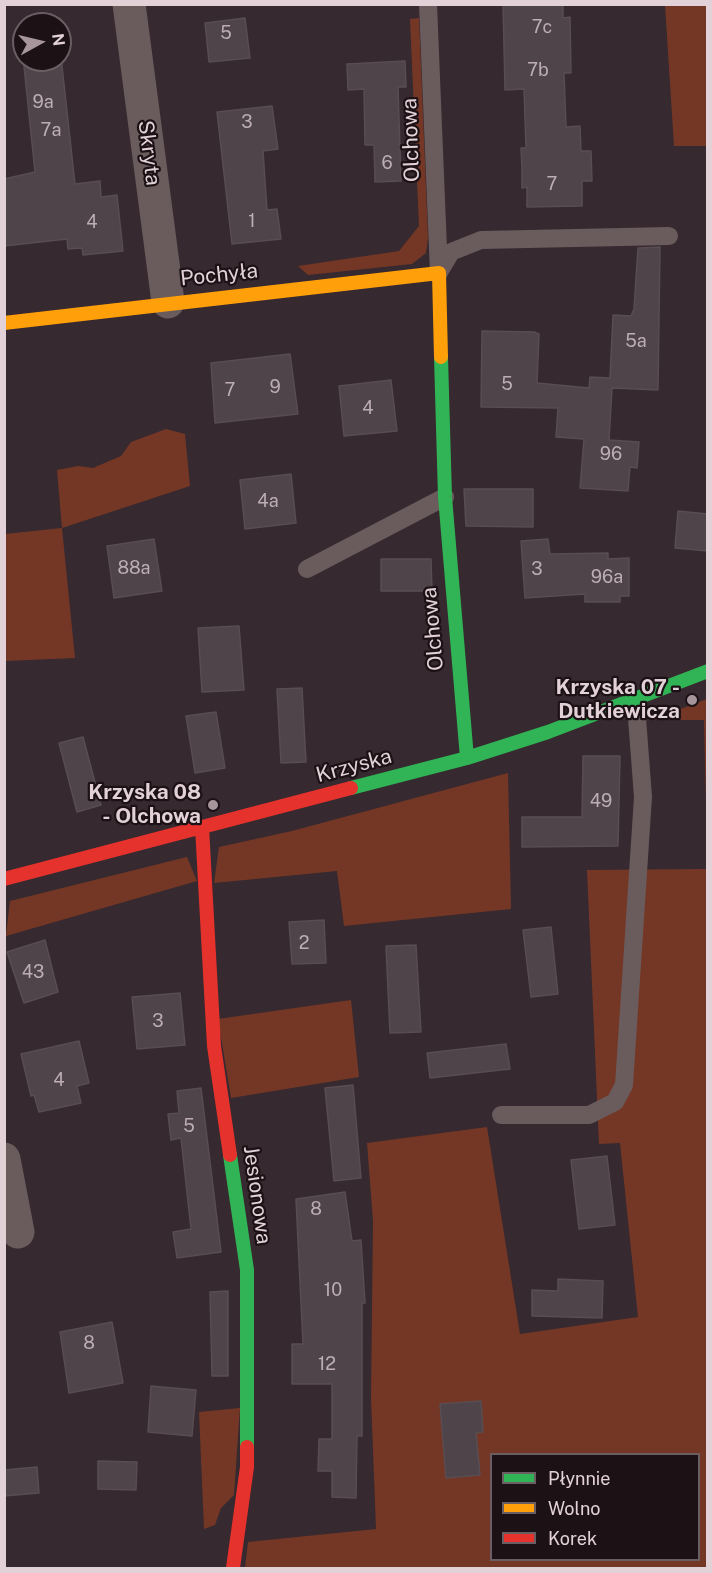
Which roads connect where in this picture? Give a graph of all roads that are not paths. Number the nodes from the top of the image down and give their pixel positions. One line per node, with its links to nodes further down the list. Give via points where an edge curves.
1 (129, 4): 5 (street, Skryta)
2 (428, 4): 4 (lane, Olchowa)
3 (669, 236): 4 (lane, via 481,240 451,252)
4 (439, 273): 5 (street, Pochyła); 7 (street, Olchowa)
5 (168, 302): 6 (street, Pochyła)
6 (4, 322)
7 (445, 497): 8 (lane); 11 (street, Olchowa)
8 (307, 569)
9 (708, 671): 10 (street, Krzyska)
10 (629, 702): 11 (street, Krzyska); 14 (lane, via 637,718 643,797 624,1085 615,1102 589,1115)
11 (466, 758): 12 (street, Krzyska)
12 (202, 827): 13 (street, Krzyska); 17 (street, Jesionowa, via 214,1046 247,1270 247,1467)
13 (4, 879)
14 (501, 1115)
15 (4, 1159): 16 (street)
16 (18, 1232)
17 (232, 1569)

